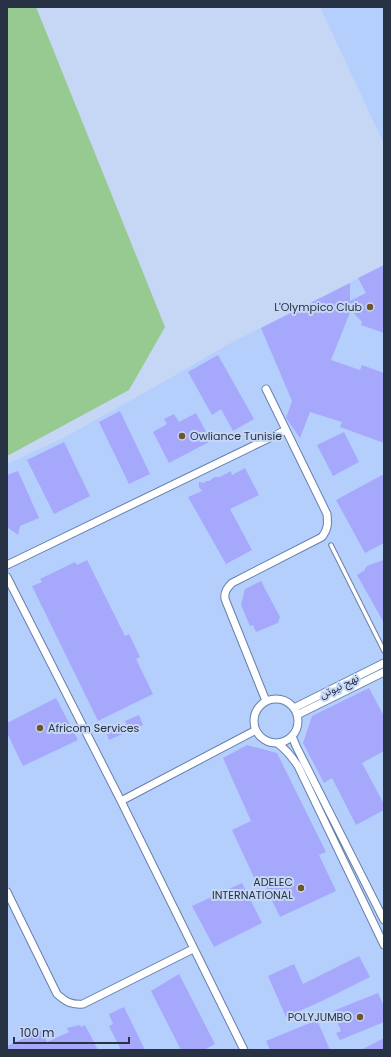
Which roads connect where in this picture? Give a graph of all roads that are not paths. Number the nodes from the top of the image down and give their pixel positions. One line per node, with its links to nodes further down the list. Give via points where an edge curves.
1 (266, 389): 2 (street)
2 (286, 430): 4 (street); 9 (street, via 327,514 326,531 322,537 232,583 224,594)
3 (331, 545): 6 (lane)
4 (7, 565)
5 (7, 577): 15 (street)
6 (384, 650)
7 (384, 663): 10 (street, نهج نيوتن)
8 (384, 672): 11 (street, نهج نيوتن)
9 (266, 700): 10 (street, via 284,700); 12 (street, via 255,713)
10 (294, 708): 11 (street)
11 (297, 715): 13 (street, via 297,728)
12 (256, 730): 14 (street, via 268,742); 15 (street)
13 (292, 736): 14 (street); 17 (street)
14 (277, 743): 18 (street, via 291,755 298,766)
15 (121, 801): 21 (street)
16 (7, 892): 21 (street, via 57,994 73,1004 83,1004)
17 (376, 905): 18 (street); 19 (street)
18 (367, 910): 20 (street)
19 (384, 920)
20 (384, 945)
21 (193, 949): 22 (street)
22 (244, 1050)

